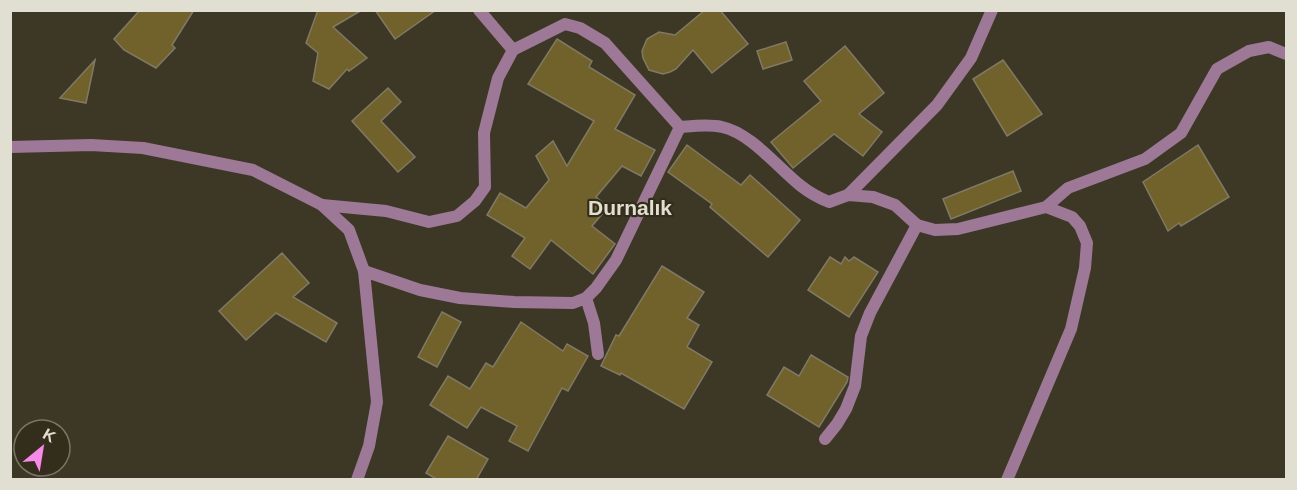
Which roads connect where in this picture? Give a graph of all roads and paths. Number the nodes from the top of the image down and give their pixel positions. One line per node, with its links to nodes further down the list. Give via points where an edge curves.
1 (478, 10): 3 (street)
2 (993, 10): 7 (street, via 971,58 937,105)
3 (513, 50): 5 (street, via 565,24 580,28 605,43); 8 (street, via 498,78 484,134 485,187 457,216 429,222 387,211)
4 (1287, 54): 9 (street, via 1269,47 1249,51 1217,69 1181,133 1145,159 1068,188)
5 (680, 127): 7 (street, via 725,127 748,140 815,196 830,202); 12 (street, via 620,252)
6 (10, 147): 8 (street, via 143,148 253,170)
7 (848, 195): 10 (street, via 873,197 895,205)
8 (322, 205): 11 (street, via 349,230)
9 (1046, 207): 10 (street, via 957,228 935,230); 16 (street, via 1072,217 1080,226 1087,243 1085,268 1071,328)
10 (917, 225): 14 (street, via 870,313 861,336 855,386 837,424)
11 (364, 270): 12 (street, via 420,290 460,298 573,303); 15 (street, via 377,402 369,446)
12 (586, 298): 13 (street)
13 (598, 354)
14 (825, 439)
15 (357, 480)
16 (1007, 480)

